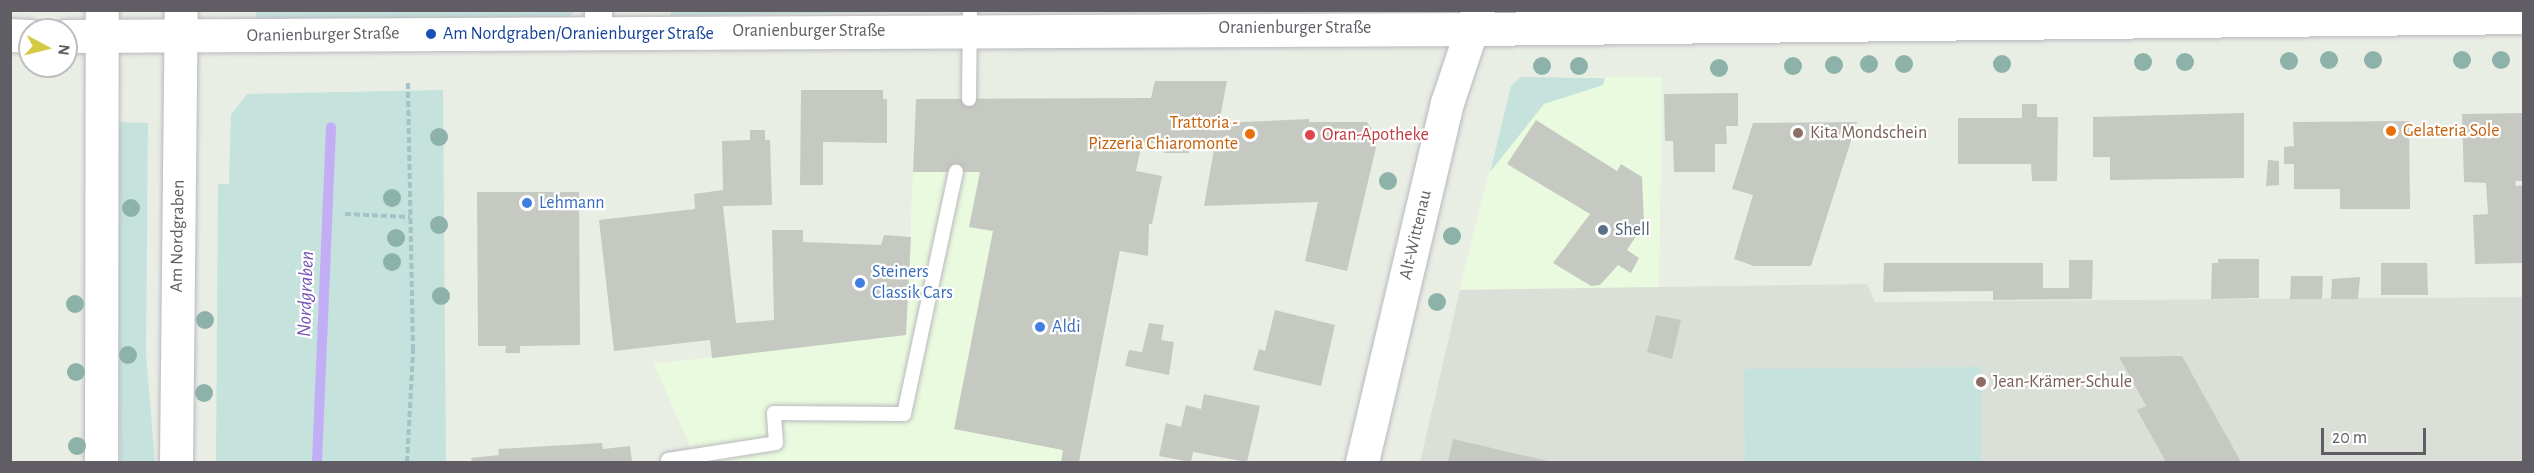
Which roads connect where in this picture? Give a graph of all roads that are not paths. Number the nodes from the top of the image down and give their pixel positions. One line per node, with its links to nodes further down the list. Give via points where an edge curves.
1 (1801, 17): 2 (main road, Oranienburger Straße); 5 (main road, Oranienburger Straße)
2 (2523, 17)
3 (1273, 19): 4 (main road, Oranienburger Straße); 5 (main road, Oranienburger Straße)
4 (970, 20): 6 (main road, Oranienburger Straße); 10 (lane)
5 (1475, 20): 15 (main road, Alt-Wittenau, via 1447,104)
6 (598, 21): 8 (main road, Oranienburger Straße)
7 (102, 23): 8 (main road, Oranienburger Straße); 9 (main road, Oranienburger Straße); 13 (main road)
8 (181, 24): 14 (main road, Am Nordgraben)
9 (78, 32)
10 (969, 99)
11 (956, 172): 12 (lane, via 904,414 774,413 776,442)
12 (668, 460)
13 (101, 462)
14 (176, 462)
15 (1362, 462)

